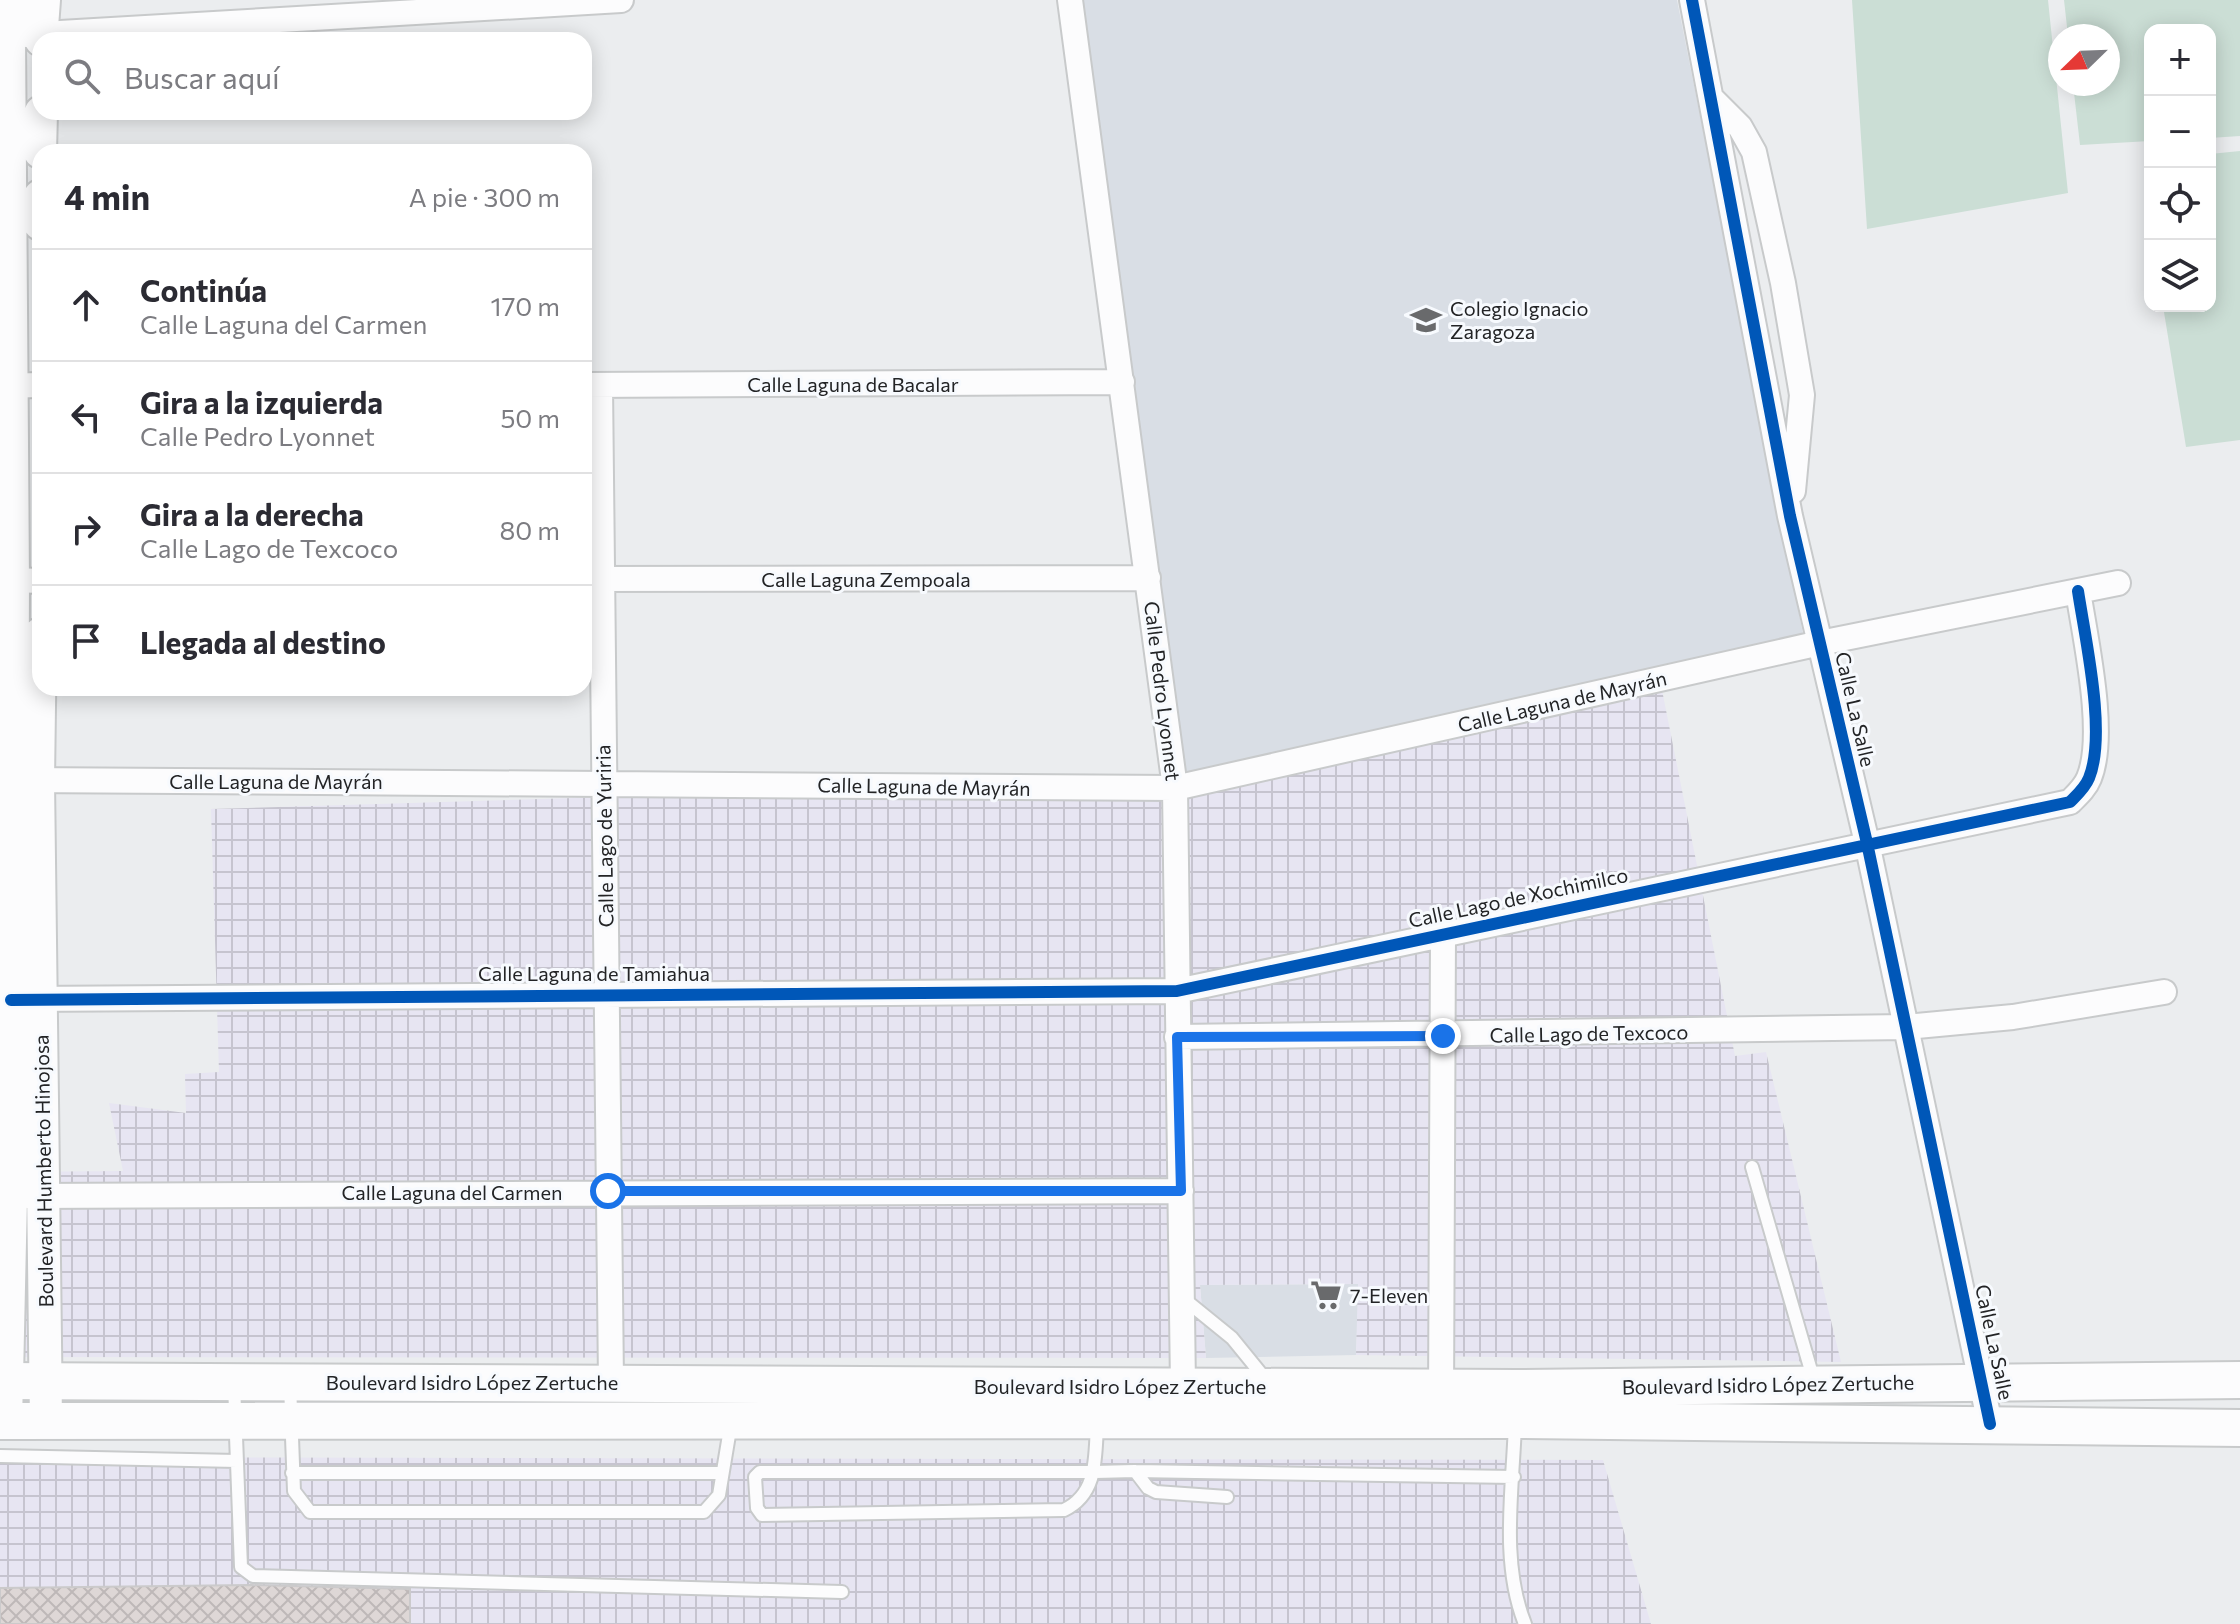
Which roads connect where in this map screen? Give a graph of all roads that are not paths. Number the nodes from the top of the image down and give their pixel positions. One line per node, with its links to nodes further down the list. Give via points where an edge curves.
1 (13, 0): 8 (street, Boulevard Humberto Hinojosa)
2 (44, 0): 6 (street)
3 (607, 0): 7 (street)
4 (1070, 0): 14 (street, Calle Pedro Lyonnet)
5 (1692, 0): 10 (street, Calle La Salle)
6 (41, 32)
7 (117, 32)
8 (4, 36): 9 (street); 13 (street, Boulevard Humberto Hinojosa)
9 (32, 37)
10 (1711, 98): 17 (street, Calle La Salle); 17 (street, Calle La Salle, via 1740,127 1754,152 1789,314 1802,395)
11 (41, 120): 12 (street)
12 (40, 144)
13 (23, 209): 15 (street, Boulevard Humberto Hinojosa)
14 (1122, 382): 16 (street, Calle Laguna de Bacalar); 18 (street, Calle Pedro Lyonnet)
15 (17, 385): 20 (street, Boulevard Humberto Hinojosa)
16 (592, 386): 19 (street, Calle Lago de Yuriria)
17 (1790, 516): 23 (street, Calle La Salle)
18 (1148, 578): 19 (street, Calle Laguna Zempoala); 27 (street, Calle Pedro Lyonnet)
19 (594, 579): 26 (street, Calle Lago de Yuriria)
20 (27, 580): 25 (street, Boulevard Humberto Hinojosa)
21 (2118, 583): 22 (street, Calle Laguna de Mayrán)
22 (2078, 591): 23 (street, Calle Laguna de Mayrán); 28 (street, Calle Lago de Xochimilco, via 2095,696 2093,763 2084,789 2070,802)
23 (1820, 643): 27 (street, Calle Laguna de Mayrán); 28 (street, Calle La Salle)
24 (34, 696): 25 (street, Boulevard Humberto Hinojosa)
25 (25, 780): 26 (street, Calle Laguna de Mayrán); 33 (street, Boulevard Humberto Hinojosa)
26 (603, 783): 27 (street, Calle Laguna de Mayrán); 32 (street, Calle Lago de Yuriria)
27 (1175, 788): 30 (street, Calle Pedro Lyonnet)
28 (1867, 843): 29 (street, Calle Lago de Xochimilco); 34 (street, Calle La Salle)
29 (1443, 934): 30 (street, Calle Lago de Xochimilco); 35 (street)
30 (1177, 991): 32 (street, Calle Laguna de Tamiahua); 36 (street, Calle Pedro Lyonnet)
31 (2164, 992): 34 (street, Calle Lago de Texcoco, via 2013,1017)
32 (607, 993): 33 (street, Calle Laguna de Tamiahua); 38 (street, Calle Lago de Yuriria)
33 (17, 999): 40 (street, Boulevard Humberto Hinojosa); 41 (street, Boulevard Humberto Hinojosa)
34 (1906, 1027): 35 (street, Calle Lago de Texcoco); 49 (street, Calle La Salle)
35 (1443, 1036): 36 (street, Calle Lago de Texcoco); 55 (street)
36 (1177, 1037): 39 (street, Calle Pedro Lyonnet)
37 (1752, 1167): 50 (lane)
38 (608, 1191): 39 (street, Calle Laguna del Carmen); 40 (street, Calle Laguna del Carmen); 48 (street, Calle Lago de Yuriria)
39 (1181, 1191): 42 (street, Calle Pedro Lyonnet)
40 (44, 1195): 41 (street, Calle Laguna del Carmen); 43 (street, Boulevard Humberto Hinojosa)
41 (11, 1196): 45 (street, Boulevard Humberto Hinojosa)
42 (1182, 1297): 51 (street, Calle Pedro Lyonnet); 52 (lane, via 1232,1338)
43 (45, 1380): 45 (main road, Boulevard Isidro López Zertuche); 46 (main road, Boulevard Isidro López Zertuche); 60 (street, Boulevard Humberto Hinojosa)
44 (2240, 1380): 49 (main road, Boulevard Isidro López Zertuche)
45 (3, 1381): 63 (street, Boulevard Humberto Hinojosa)
46 (234, 1381): 47 (main road, Boulevard Isidro López Zertuche); 57 (lane)
47 (290, 1381): 48 (main road, Boulevard Isidro López Zertuche); 58 (lane)
48 (611, 1382): 53 (main road, Boulevard Isidro López Zertuche)
49 (1984, 1382): 50 (main road, Boulevard Isidro López Zertuche); 61 (street, Calle La Salle)
50 (1815, 1384): 56 (main road, Boulevard Isidro López Zertuche)
51 (1183, 1387): 52 (main road, Boulevard Isidro López Zertuche); 54 (main road, Boulevard Isidro López Zertuche)
52 (1272, 1387): 55 (main road, Boulevard Isidro López Zertuche)
53 (1020, 1403): 54 (main road, Boulevard Isidro López Zertuche); 59 (main road, Boulevard Isidro López Zertuche)
54 (1097, 1403): 55 (main road, Boulevard Isidro López Zertuche); 66 (lane)
55 (1441, 1403): 56 (main road, Boulevard Isidro López Zertuche)
56 (1515, 1404): 61 (main road, Boulevard Isidro López Zertuche); 69 (lane)
57 (236, 1420): 58 (main road, Boulevard Isidro López Zertuche); 60 (main road, Boulevard Isidro López Zertuche); 64 (lane)
58 (289, 1420): 59 (main road, Boulevard Isidro López Zertuche); 67 (lane)
59 (732, 1420): 68 (lane)
60 (46, 1421): 63 (main road, Boulevard Isidro López Zertuche)
61 (1990, 1424): 62 (main road, Boulevard Isidro López Zertuche)
62 (2240, 1428)
63 (2, 1433): 64 (lane)
64 (237, 1461): 71 (lane, via 241,1567 253,1576)
65 (1135, 1471): 66 (lane); 69 (lane); 70 (lane, via 1156,1492)
66 (1095, 1472): 66 (lane, via 1081,1500 1064,1510 762,1515 755,1477 760,1472)
67 (292, 1473): 68 (lane); 68 (lane, via 297,1500 310,1512 704,1512 715,1504)
68 (722, 1473)
69 (1514, 1477): 72 (lane, via 1514,1587)
70 (1227, 1497)
71 (842, 1592)
72 (1525, 1624)

